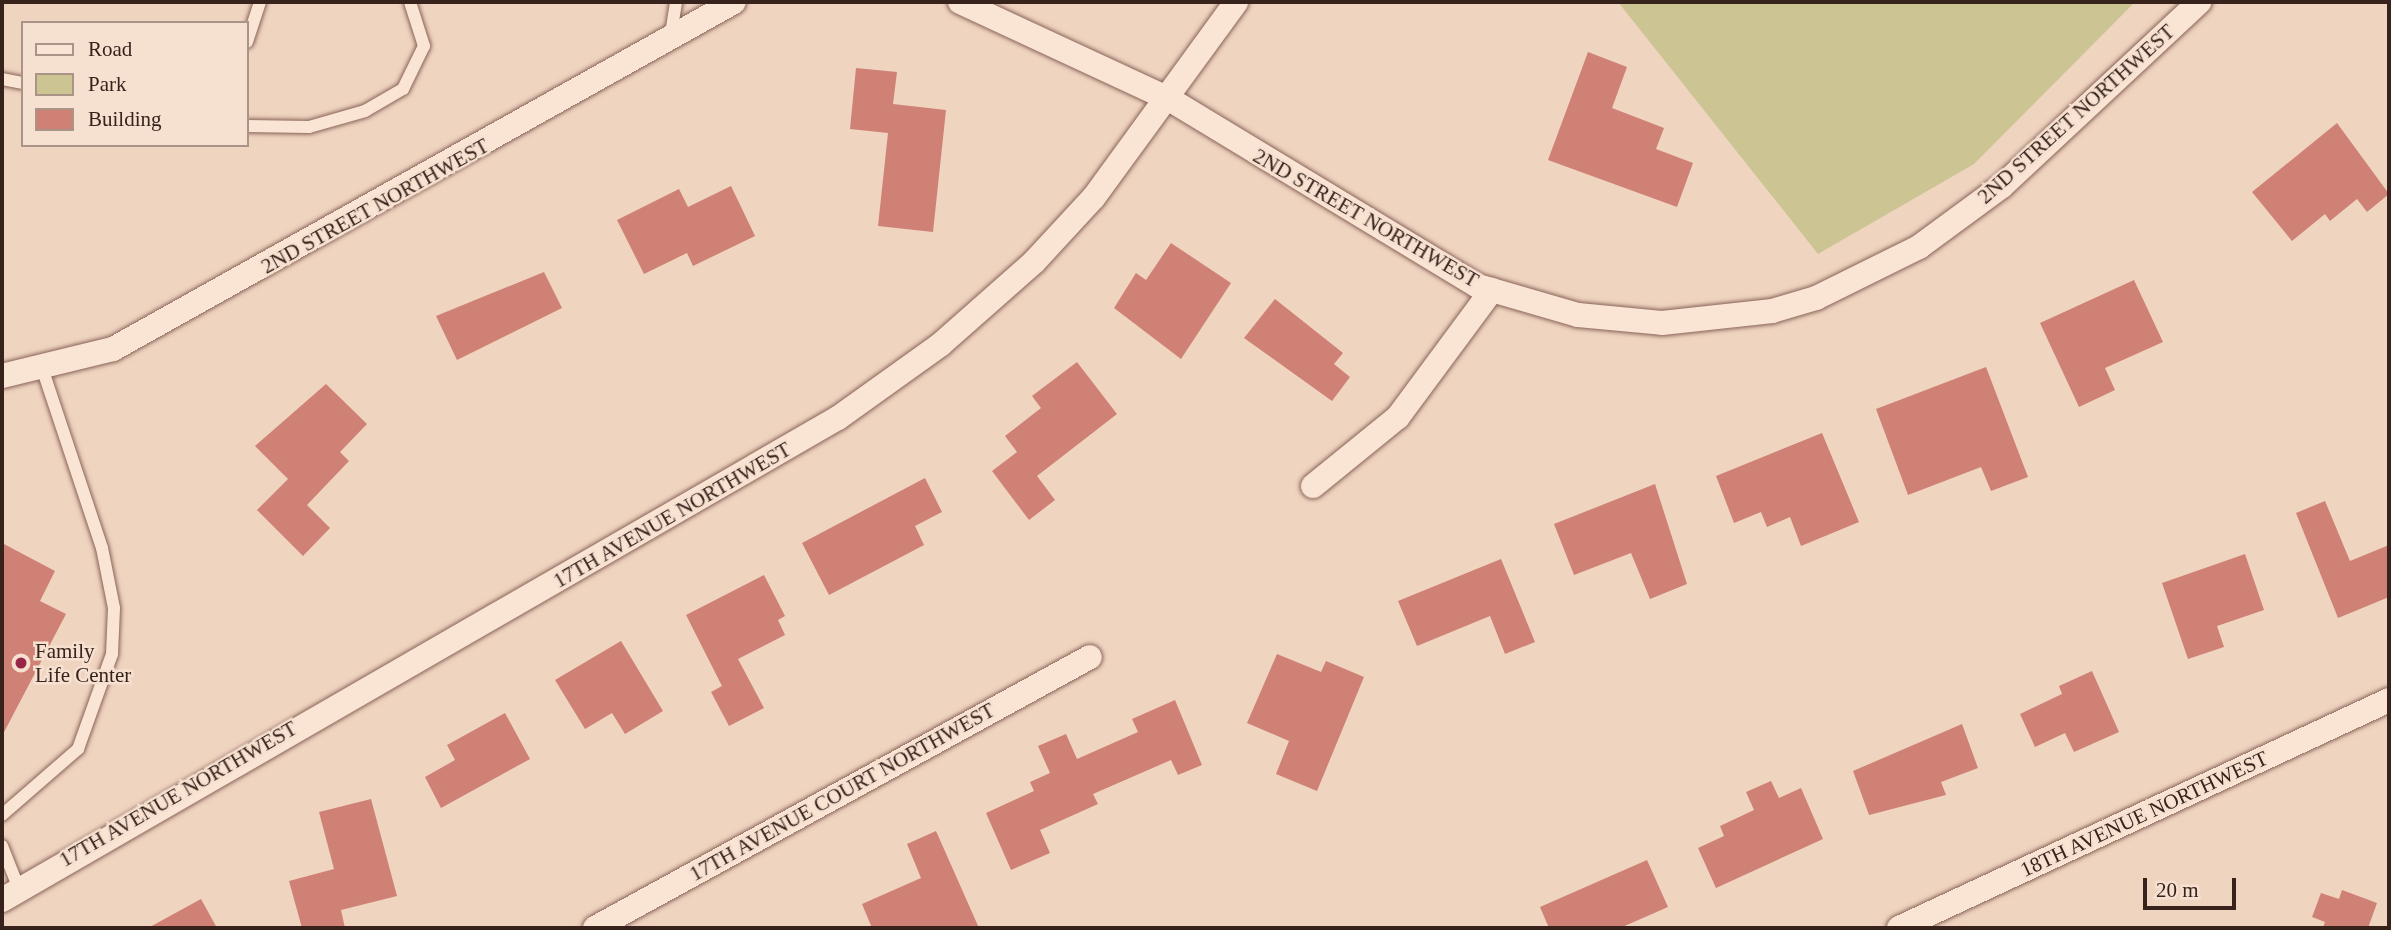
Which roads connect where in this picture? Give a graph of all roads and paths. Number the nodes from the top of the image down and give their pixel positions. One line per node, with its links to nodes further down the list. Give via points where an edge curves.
1 (260, 2): 9 (lane)
2 (410, 2): 13 (lane, via 424,46 403,89 365,111 309,127)
3 (676, 2): 8 (lane)
4 (734, 2): 8 (street, 2ND STREET NORTHWEST)
5 (960, 2): 12 (street, 2ND STREET NORTHWEST)
6 (1236, 2): 12 (street, 17TH AVENUE NORTHWEST)
7 (2199, 2): 14 (street, 2ND STREET NORTHWEST, via 2002,186 1919,247 1858,282 1772,311 1662,323 1578,316)
8 (671, 34): 15 (street, 2ND STREET NORTHWEST, via 568,99 113,349)
9 (248, 38)
10 (2, 79): 11 (lane)
11 (21, 83)
12 (1169, 99): 14 (street, 2ND STREET NORTHWEST, via 1341,208); 22 (street, 17TH AVENUE NORTHWEST, via 1034,262 940,345 838,418)
13 (248, 126)
14 (1492, 290): 17 (street, via 1398,416)
15 (43, 370): 16 (street, 2ND STREET NORTHWEST); 20 (lane, via 102,548 114,608 113,654 78,749)
16 (2, 376)
17 (1314, 486)
18 (1090, 657): 23 (street, 17TH AVENUE COURT NORTHWEST)
19 (2389, 700): 24 (street, 18TH AVENUE NORTHWEST)
20 (2, 815)
21 (2, 846): 22 (lane)
22 (10, 895)
23 (595, 928)
24 (1899, 928)

